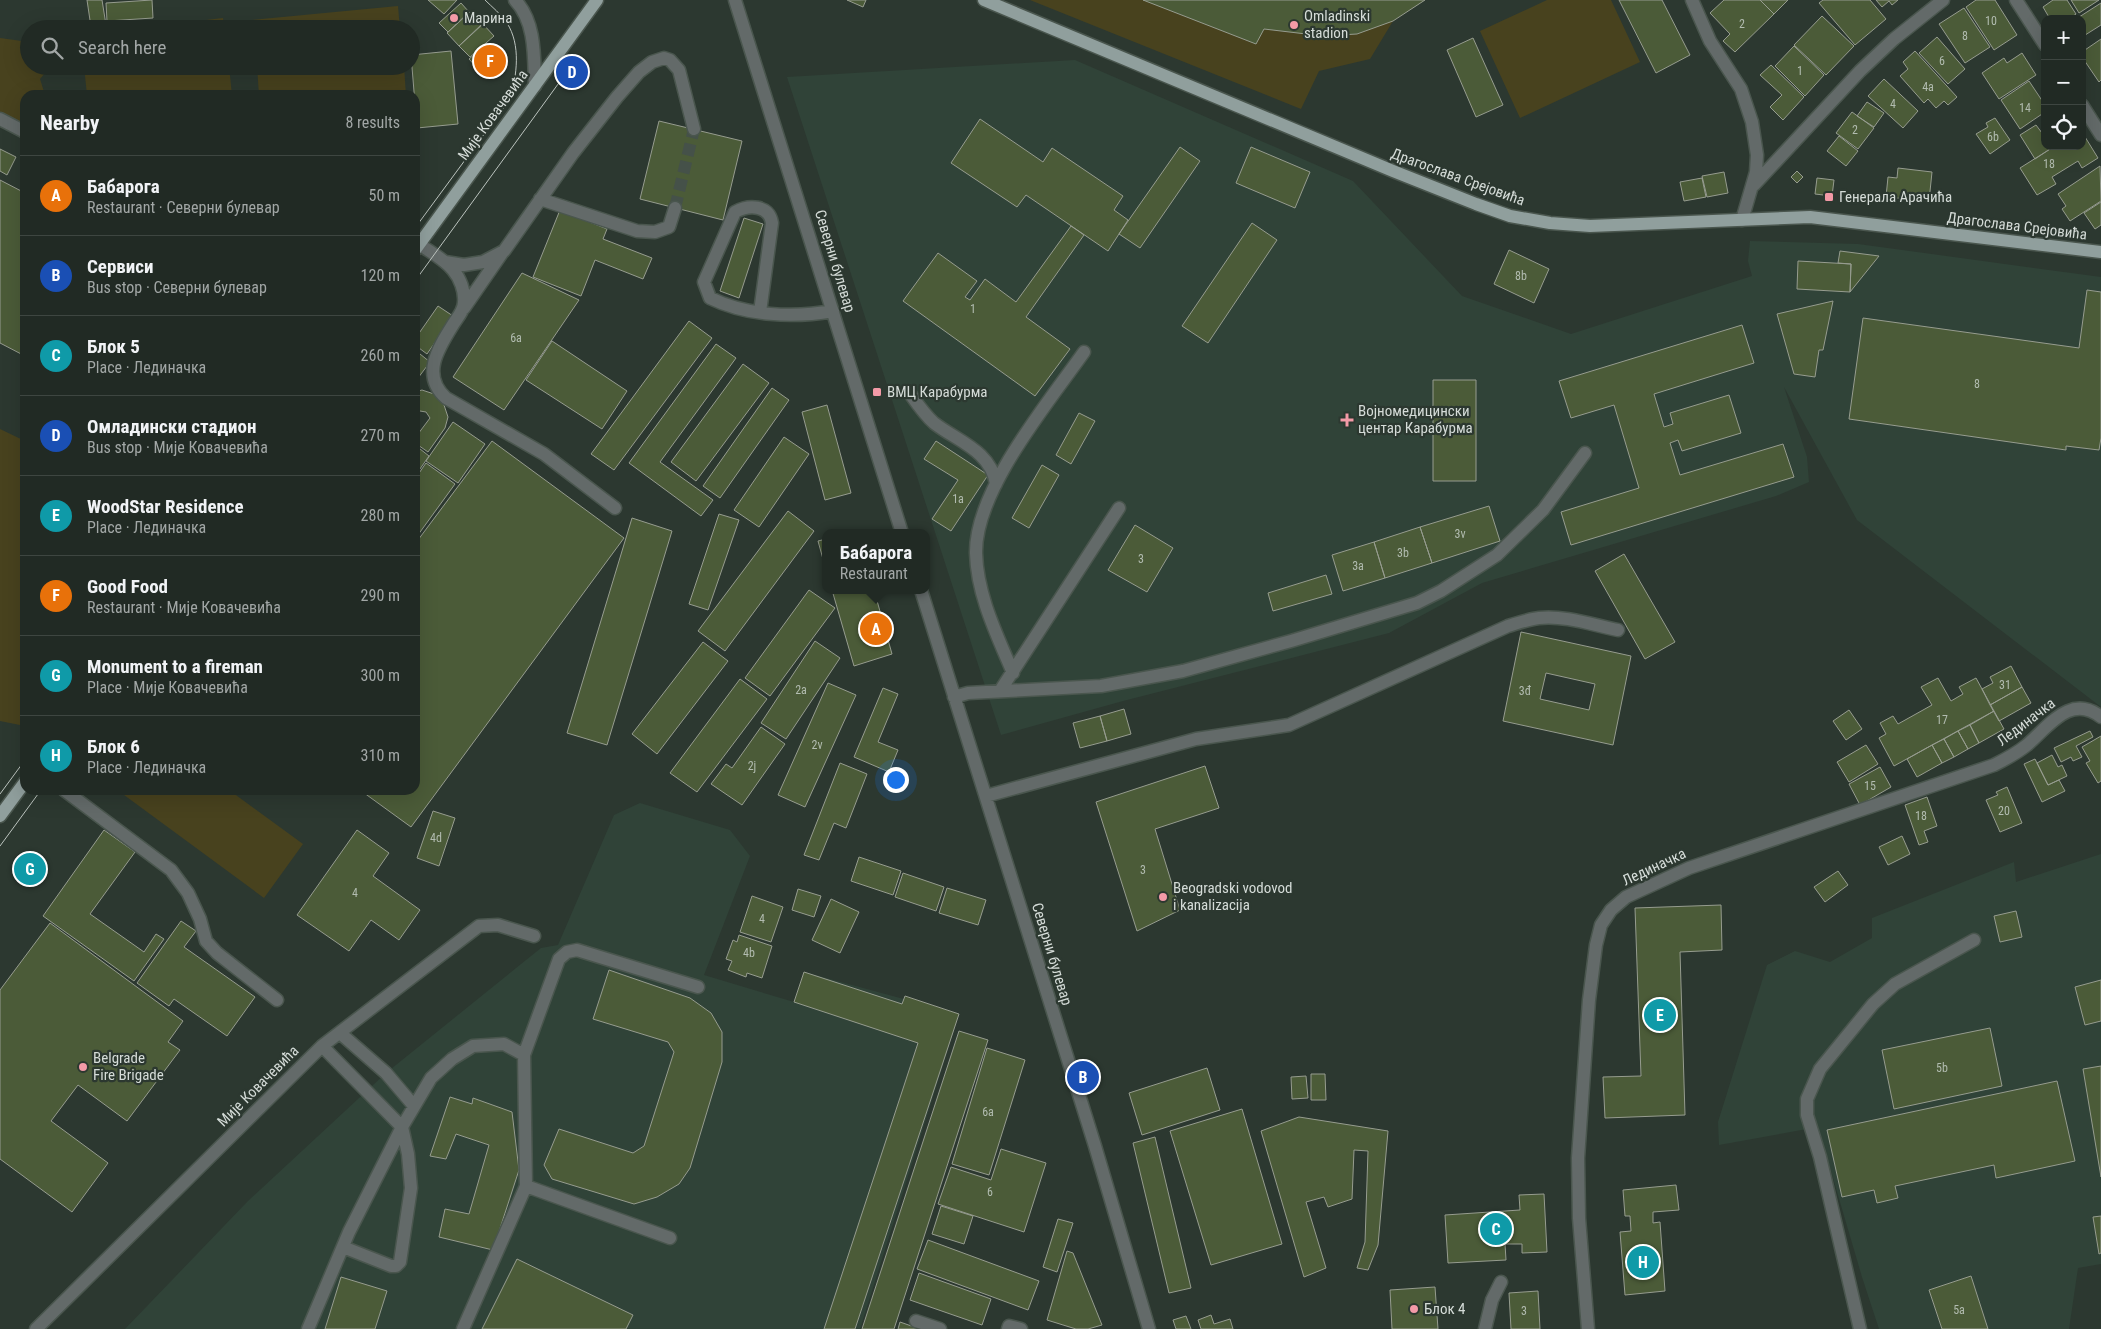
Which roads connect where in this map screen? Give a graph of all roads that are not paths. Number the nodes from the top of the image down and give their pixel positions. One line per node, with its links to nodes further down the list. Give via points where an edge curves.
1 (515, 0): 9 (street, via 526,14 531,34)
2 (596, 0): 9 (main road, Мије Ковачевића)
3 (736, 0): 25 (street, Северни булевар)
4 (984, 0): 18 (main road, Драгослава Срејовића, via 1393,171 1510,216 1590,226)
5 (1692, 0): 15 (street, via 1710,41 1741,89 1749,111 1757,155)
6 (1942, 0): 15 (street, via 1860,71)
7 (2016, 0): 8 (street)
8 (2041, 39)
9 (535, 86): 19 (main road, Мије Ковачевића)
10 (2086, 111): 14 (street)
11 (0, 118): 12 (street)
12 (20, 129)
13 (694, 129): 16 (street, via 679,70 670,60 658,59 639,72 617,97)
14 (2101, 134)
15 (1754, 185): 18 (street)
16 (540, 199): 17 (street, via 637,232 655,232 669,227); 21 (street)
17 (675, 208)
18 (1742, 220): 22 (main road, Драгослава Срејовића, via 1818,218)
19 (420, 243)
20 (420, 249): 23 (street)
21 (504, 251): 23 (street, via 483,262 464,265); 24 (street)
22 (2101, 252)
23 (445, 262): 24 (street, via 460,281 464,303)
24 (462, 311): 31 (street, via 435,357 433,381 438,391 544,454)
25 (833, 311): 26 (street, via 797,316); 33 (street, Северни булевар)
26 (760, 312): 26 (street, via 710,298 704,282 735,212 742,208 766,209 771,216)
27 (1084, 352): 30 (street)
28 (911, 396): 30 (street, via 932,421 986,460)
29 (1585, 453): 37 (street, via 1543,510 1497,555 1417,603 1183,671 1101,686)
30 (996, 484): 36 (street, via 980,524 976,560 987,610)
31 (615, 508)
32 (1119, 508): 36 (street)
33 (901, 529)
34 (922, 594): 38 (street, Северни булевар)
35 (1618, 630): 42 (street, via 1555,618 1525,621 1289,725 1196,738)
36 (1013, 672): 37 (street)
37 (1000, 691): 38 (street)
38 (954, 697): 42 (street, Северни булевар)
39 (2101, 717): 66 (street, Лединачка, via 2091,709 2063,713 2025,746 1994,765 1689,868 1626,897 1611,910 1601,925 1596,945 1579,1140 1579,1218)
40 (20, 789): 43 (main road)
41 (71, 795): 47 (street, via 171,870 188,893 206,941)
42 (986, 796): 64 (street, Северни булевар)
43 (0, 816)
44 (534, 936): 48 (street, Мије Ковачевића, via 498,925 479,926)
45 (1974, 940): 67 (street, via 1895,984 1873,1004 1820,1069 1807,1099 1807,1115 1820,1157)
46 (698, 987): 50 (street, via 577,950 567,952 559,959)
47 (277, 1000)
48 (340, 1033): 49 (street, Мије Ковачевића); 51 (street, via 386,1073)
49 (322, 1046): 52 (street); 58 (street, Мије Ковачевића)
50 (524, 1055): 51 (street, via 504,1044 473,1046 431,1078); 53 (street)
51 (414, 1106): 52 (street)
52 (402, 1127): 55 (street); 55 (street, via 410,1188 400,1262 391,1266)
53 (526, 1186): 54 (street); 60 (street)
54 (670, 1238)
55 (343, 1247): 59 (street)
56 (1501, 1282): 65 (street, via 1492,1300)
57 (916, 1321): 61 (street)
58 (36, 1329)
59 (308, 1329)
60 (463, 1329)
61 (940, 1329)
62 (1008, 1329): 63 (street, via 1009,1326)
63 (1021, 1329)
64 (1149, 1329)
65 (1485, 1329)
66 (1588, 1329)
67 (1860, 1329)

